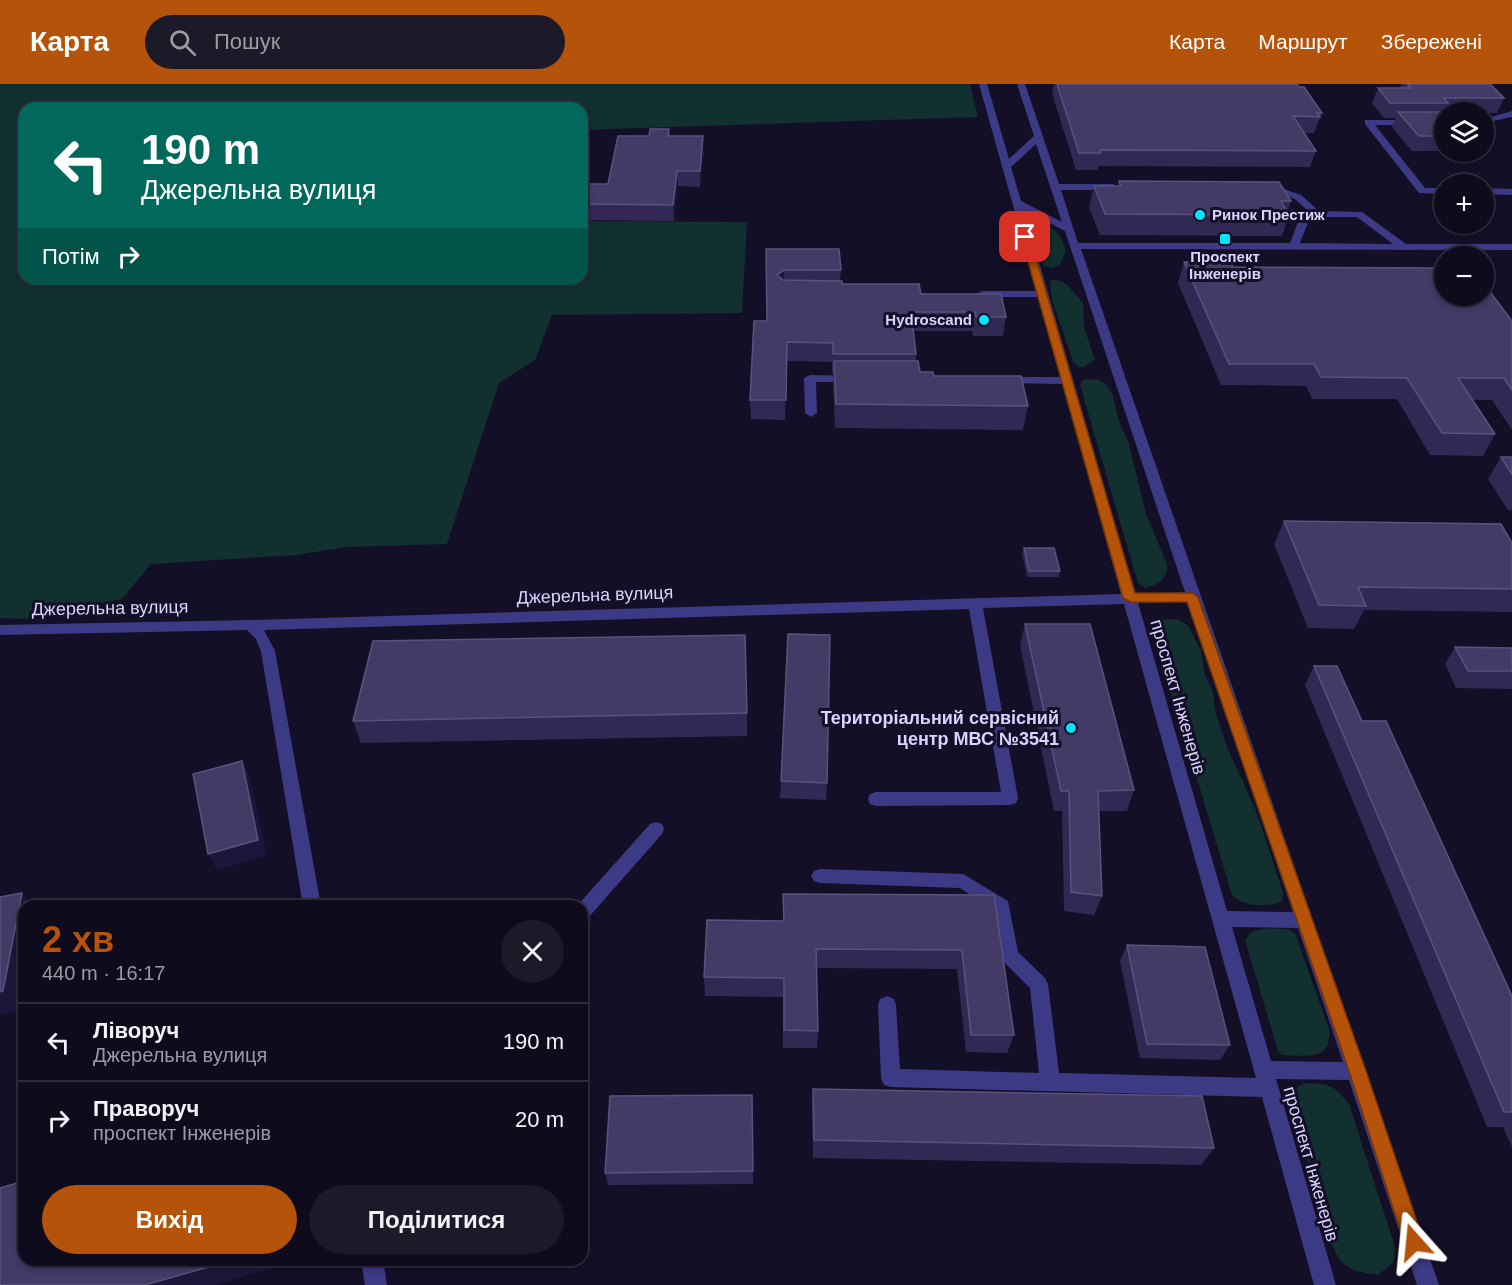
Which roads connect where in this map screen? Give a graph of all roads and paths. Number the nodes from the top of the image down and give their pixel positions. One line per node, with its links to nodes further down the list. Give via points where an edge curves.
1 (983, 84): 7 (street, проспект Інженерів)
2 (1021, 84): 6 (street)
3 (1512, 114): 4 (street)
4 (1494, 118)
5 (1434, 122): 11 (street, via 1368,122 1422,191)
6 (1038, 137): 7 (street); 8 (street)
7 (1006, 166): 14 (street, проспект Інженерів)
8 (1054, 187): 9 (street); 16 (street)
9 (1130, 187)
10 (1261, 187): 15 (street, via 1298,197)
11 (1434, 191)
12 (1494, 191): 13 (street)
13 (1512, 192)
14 (1016, 202): 16 (street); 22 (street, проспект Інженерів)
15 (1317, 214): 18 (street, via 1306,214); 19 (street, via 1359,214)
16 (1068, 229): 17 (street)
17 (1073, 246): 18 (street); 27 (street)
18 (1294, 247): 19 (street)
19 (1404, 247): 20 (street)
20 (1512, 248)
21 (971, 294): 22 (street)
22 (1042, 294): 25 (street, проспект Інженерів)
23 (870, 379): 26 (street, via 810,378)
24 (989, 380): 25 (street)
25 (1067, 381): 28 (street, проспект Інженерів)
26 (811, 413)
27 (1192, 597): 28 (street, Джерельна вулиця); 38 (street)
28 (1130, 598): 29 (street, Джерельна вулиця); 37 (street, проспект Інженерів)
29 (975, 602): 30 (street, Джерельна вулиця); 32 (street, via 1010,798)
30 (251, 626): 31 (street, Джерельна вулиця); 35 (street, via 268,651)
31 (0, 630)
32 (876, 799)
33 (656, 829): 36 (street)
34 (820, 876): 42 (street, via 963,881 1002,906 1010,956 1039,984)
35 (311, 900)
36 (588, 906)
37 (1220, 919): 38 (street); 41 (street, проспект Інженерів)
38 (1303, 920): 40 (street)
39 (887, 1005): 42 (street, via 891,1078)
40 (1358, 1071): 41 (street); 46 (street)
41 (1266, 1079): 42 (street); 45 (street, проспект Інженерів)
42 (1050, 1083)
43 (373, 1266): 44 (street)
44 (376, 1285)
45 (1325, 1285)
46 (1428, 1285)

